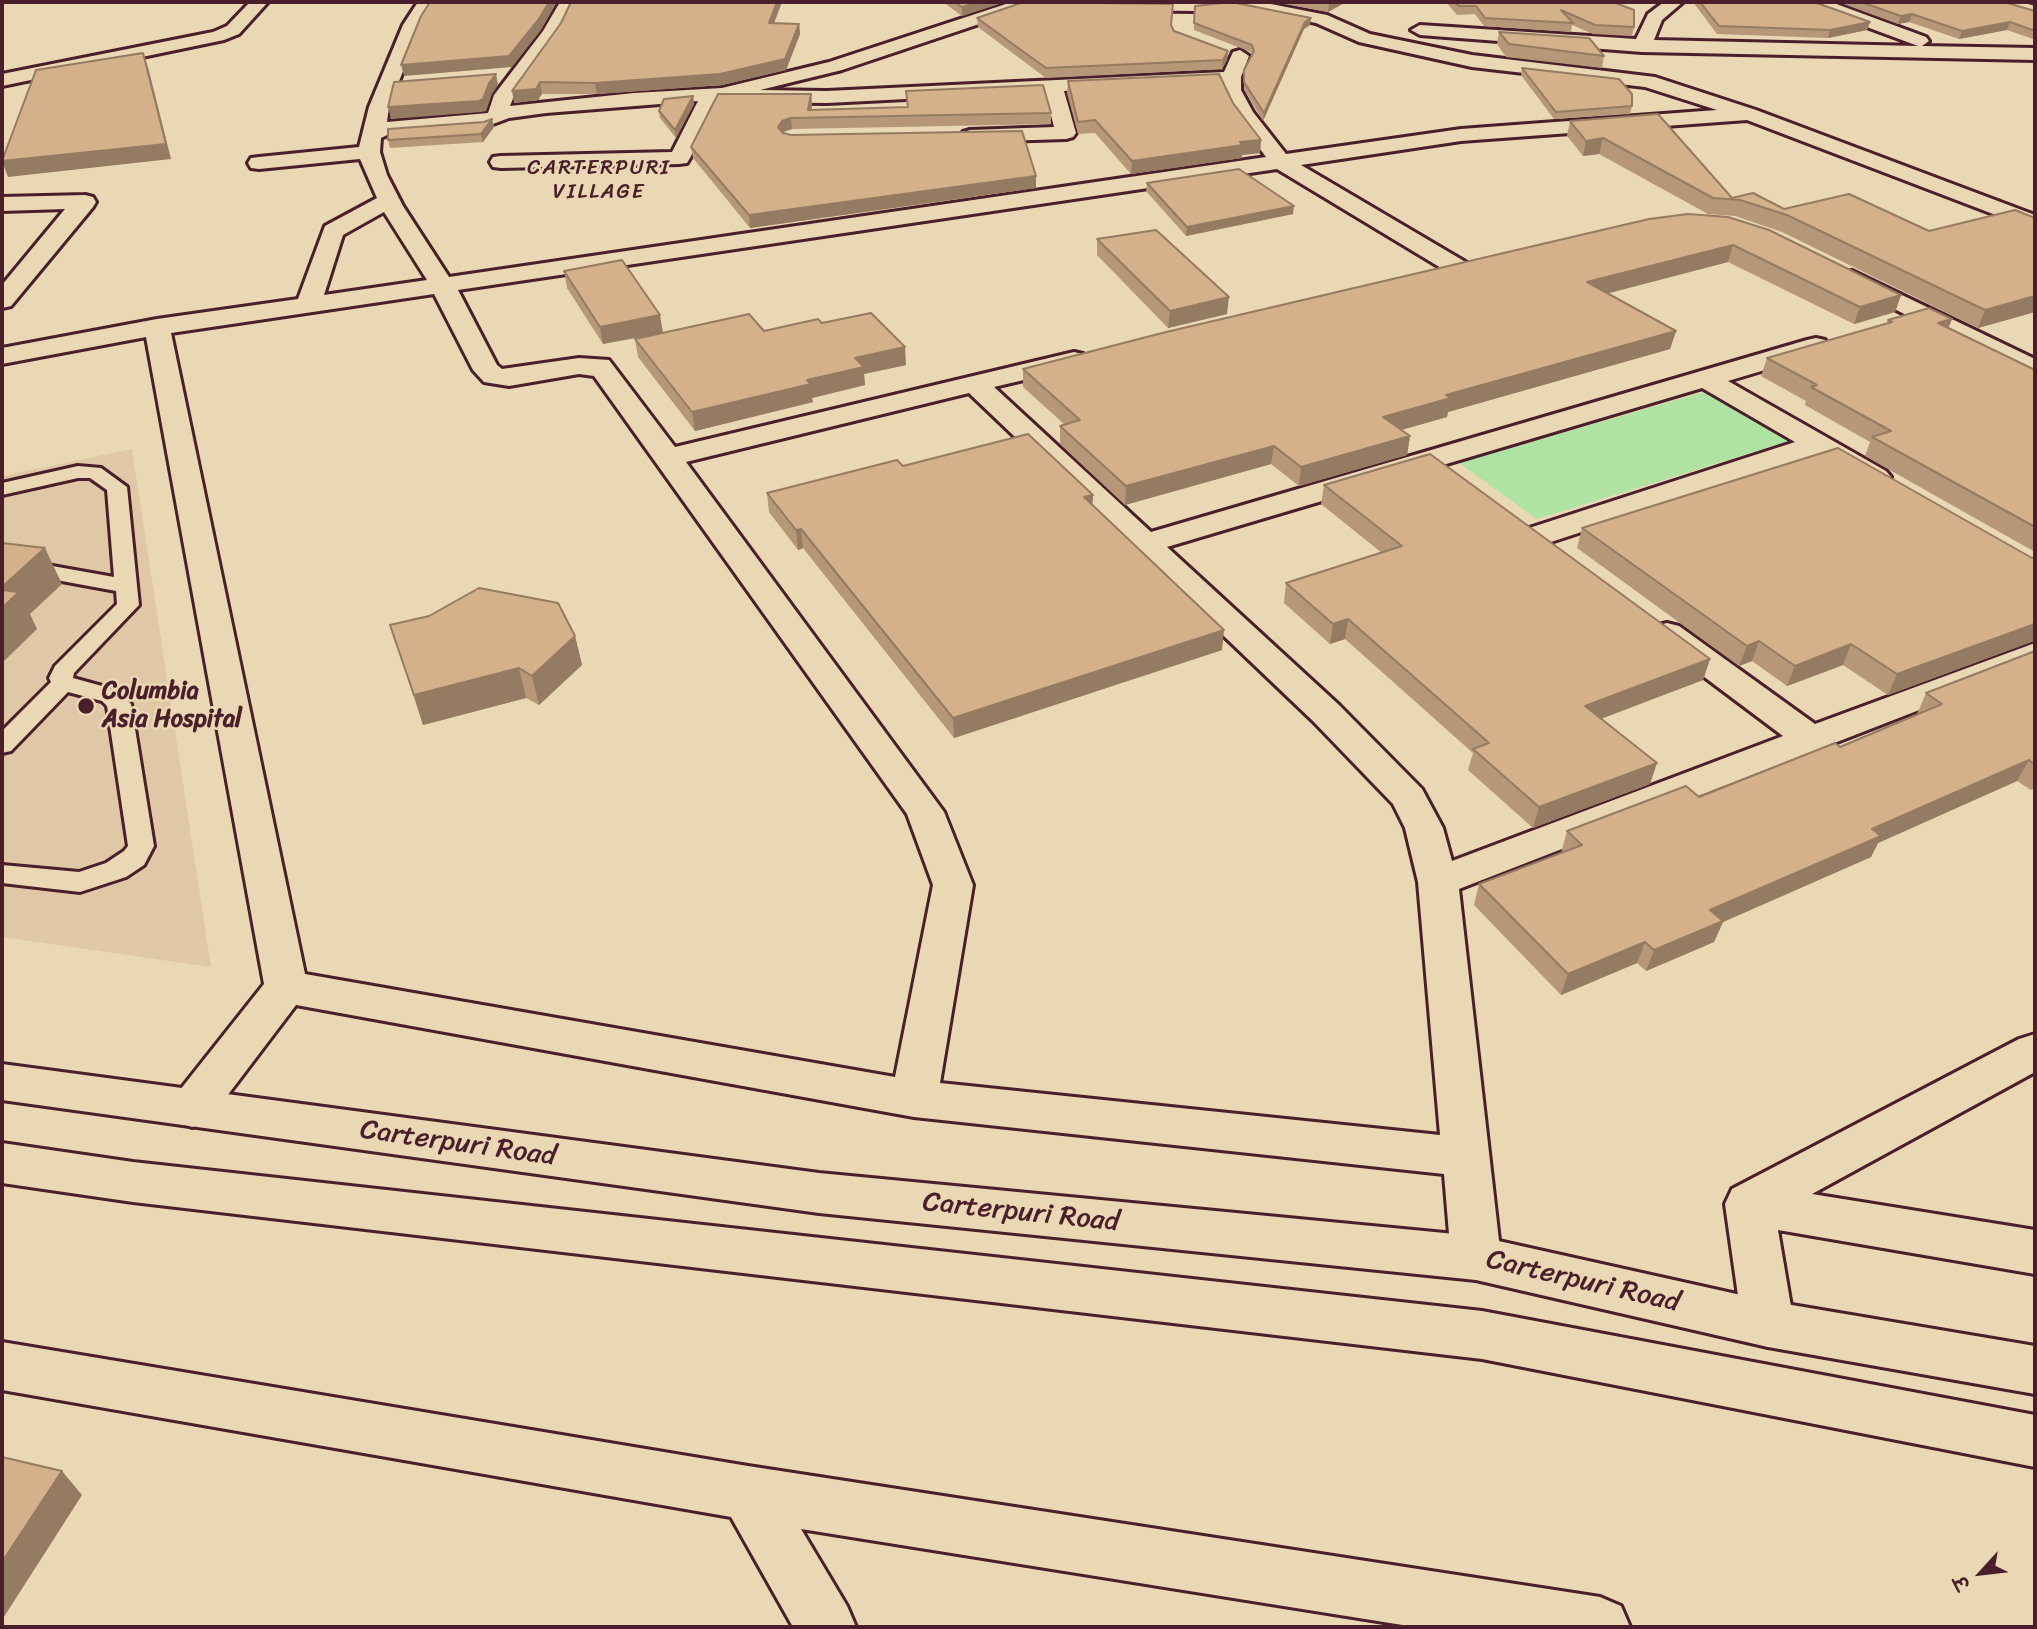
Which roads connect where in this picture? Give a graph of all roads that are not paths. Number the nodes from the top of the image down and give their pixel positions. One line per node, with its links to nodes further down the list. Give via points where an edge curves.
1 (259, 2): 20 (street, via 233,30 218,36)
2 (426, 2): 22 (street)
3 (569, 2): 17 (street)
4 (1225, 2): 24 (street, via 1183,15 1022,4 835,66)
5 (1236, 2): 12 (street)
6 (1674, 2): 11 (street)
7 (1816, 2): 15 (street)
8 (2005, 2): 10 (street)
9 (1633, 10): 11 (street)
10 (2035, 12)
11 (1654, 18): 13 (street)
12 (1330, 22): 13 (street); 25 (street, via 1365,38 1472,61 1648,81)
13 (1642, 46): 15 (street)
14 (1218, 48): 18 (street, via 1242,57)
15 (1948, 51): 16 (street)
16 (2035, 54)
17 (518, 75): 19 (street); 26 (street)
18 (1231, 77): 23 (street); 30 (street, via 1231,90 1244,114)
19 (493, 78)
20 (2, 80)
21 (414, 85): 22 (street)
22 (387, 86): 28 (street)
23 (1053, 86): 24 (street); 27 (street, via 1066,133)
24 (710, 96): 26 (street, via 634,99); 29 (street, via 679,158)
25 (1749, 114): 30 (street, via 1483,133); 35 (street)
26 (497, 115): 28 (street)
27 (943, 136)
28 (372, 141): 31 (street); 33 (street, via 376,175)
29 (501, 162)
30 (1281, 162): 39 (street); 41 (street)
31 (259, 163)
32 (2024, 197): 35 (street)
33 (389, 200): 41 (street); 43 (street, via 333,231)
34 (2, 204): 42 (street, via 85,202)
35 (1990, 205): 36 (street)
36 (2035, 223)
37 (1486, 263): 39 (street)
38 (1831, 268): 44 (street)
39 (1460, 269): 40 (street)
40 (1420, 278)
41 (443, 286): 43 (street); 54 (street, via 486,370 509,378 600,366)
42 (2, 301)
43 (308, 306): 46 (street)
44 (1924, 314): 45 (street); 50 (street)
45 (1886, 325)
46 (157, 327): 49 (street); 70 (street)
47 (1847, 337): 51 (street)
48 (1101, 353): 52 (street)
49 (2, 356)
50 (2035, 369)
51 (1705, 379): 53 (street); 55 (street)
52 (974, 383): 54 (street); 59 (street)
53 (1819, 444): 58 (street); 60 (street, via 1526,529)
54 (668, 457): 73 (street, via 925,812 953,885)
55 (1432, 459): 56 (street); 59 (street)
56 (1463, 482)
57 (2, 489): 62 (lane, via 78,472 94,472 117,487)
58 (1903, 492)
59 (1143, 544): 69 (street, via 1326,713 1409,798 1424,828)
60 (1570, 561)
61 (2, 564): 62 (lane)
62 (126, 586): 65 (lane, via 128,606 63,671)
63 (1646, 617): 66 (street)
64 (2035, 653): 66 (street)
65 (63, 683): 67 (lane); 68 (lane, via 100,691 119,704 141,846 134,858 116,870 80,882)
66 (1811, 739): 69 (street)
67 (2, 745)
68 (2, 874)
69 (1438, 882): 75 (street)
70 (286, 987): 73 (street); 74 (street)
71 (2035, 1052): 77 (street)
72 (2, 1082): 74 (street, Carterpuri Road)
73 (914, 1099): 75 (street)
74 (192, 1108): 79 (street, Carterpuri Road, via 819,1193)
75 (1467, 1157): 79 (street)
76 (2, 1163): 83 (street, via 133,1182 1482,1335)
77 (1749, 1204): 78 (street); 80 (street)
78 (2035, 1252)
79 (1476, 1258): 80 (street, Carterpuri Road)
80 (1768, 1324): 82 (street, Carterpuri Road)
81 (2, 1366): 84 (street)
82 (2035, 1370)
83 (2035, 1441)
84 (748, 1493): 85 (street); 86 (street)
85 (826, 1627)
86 (1600, 1627)

